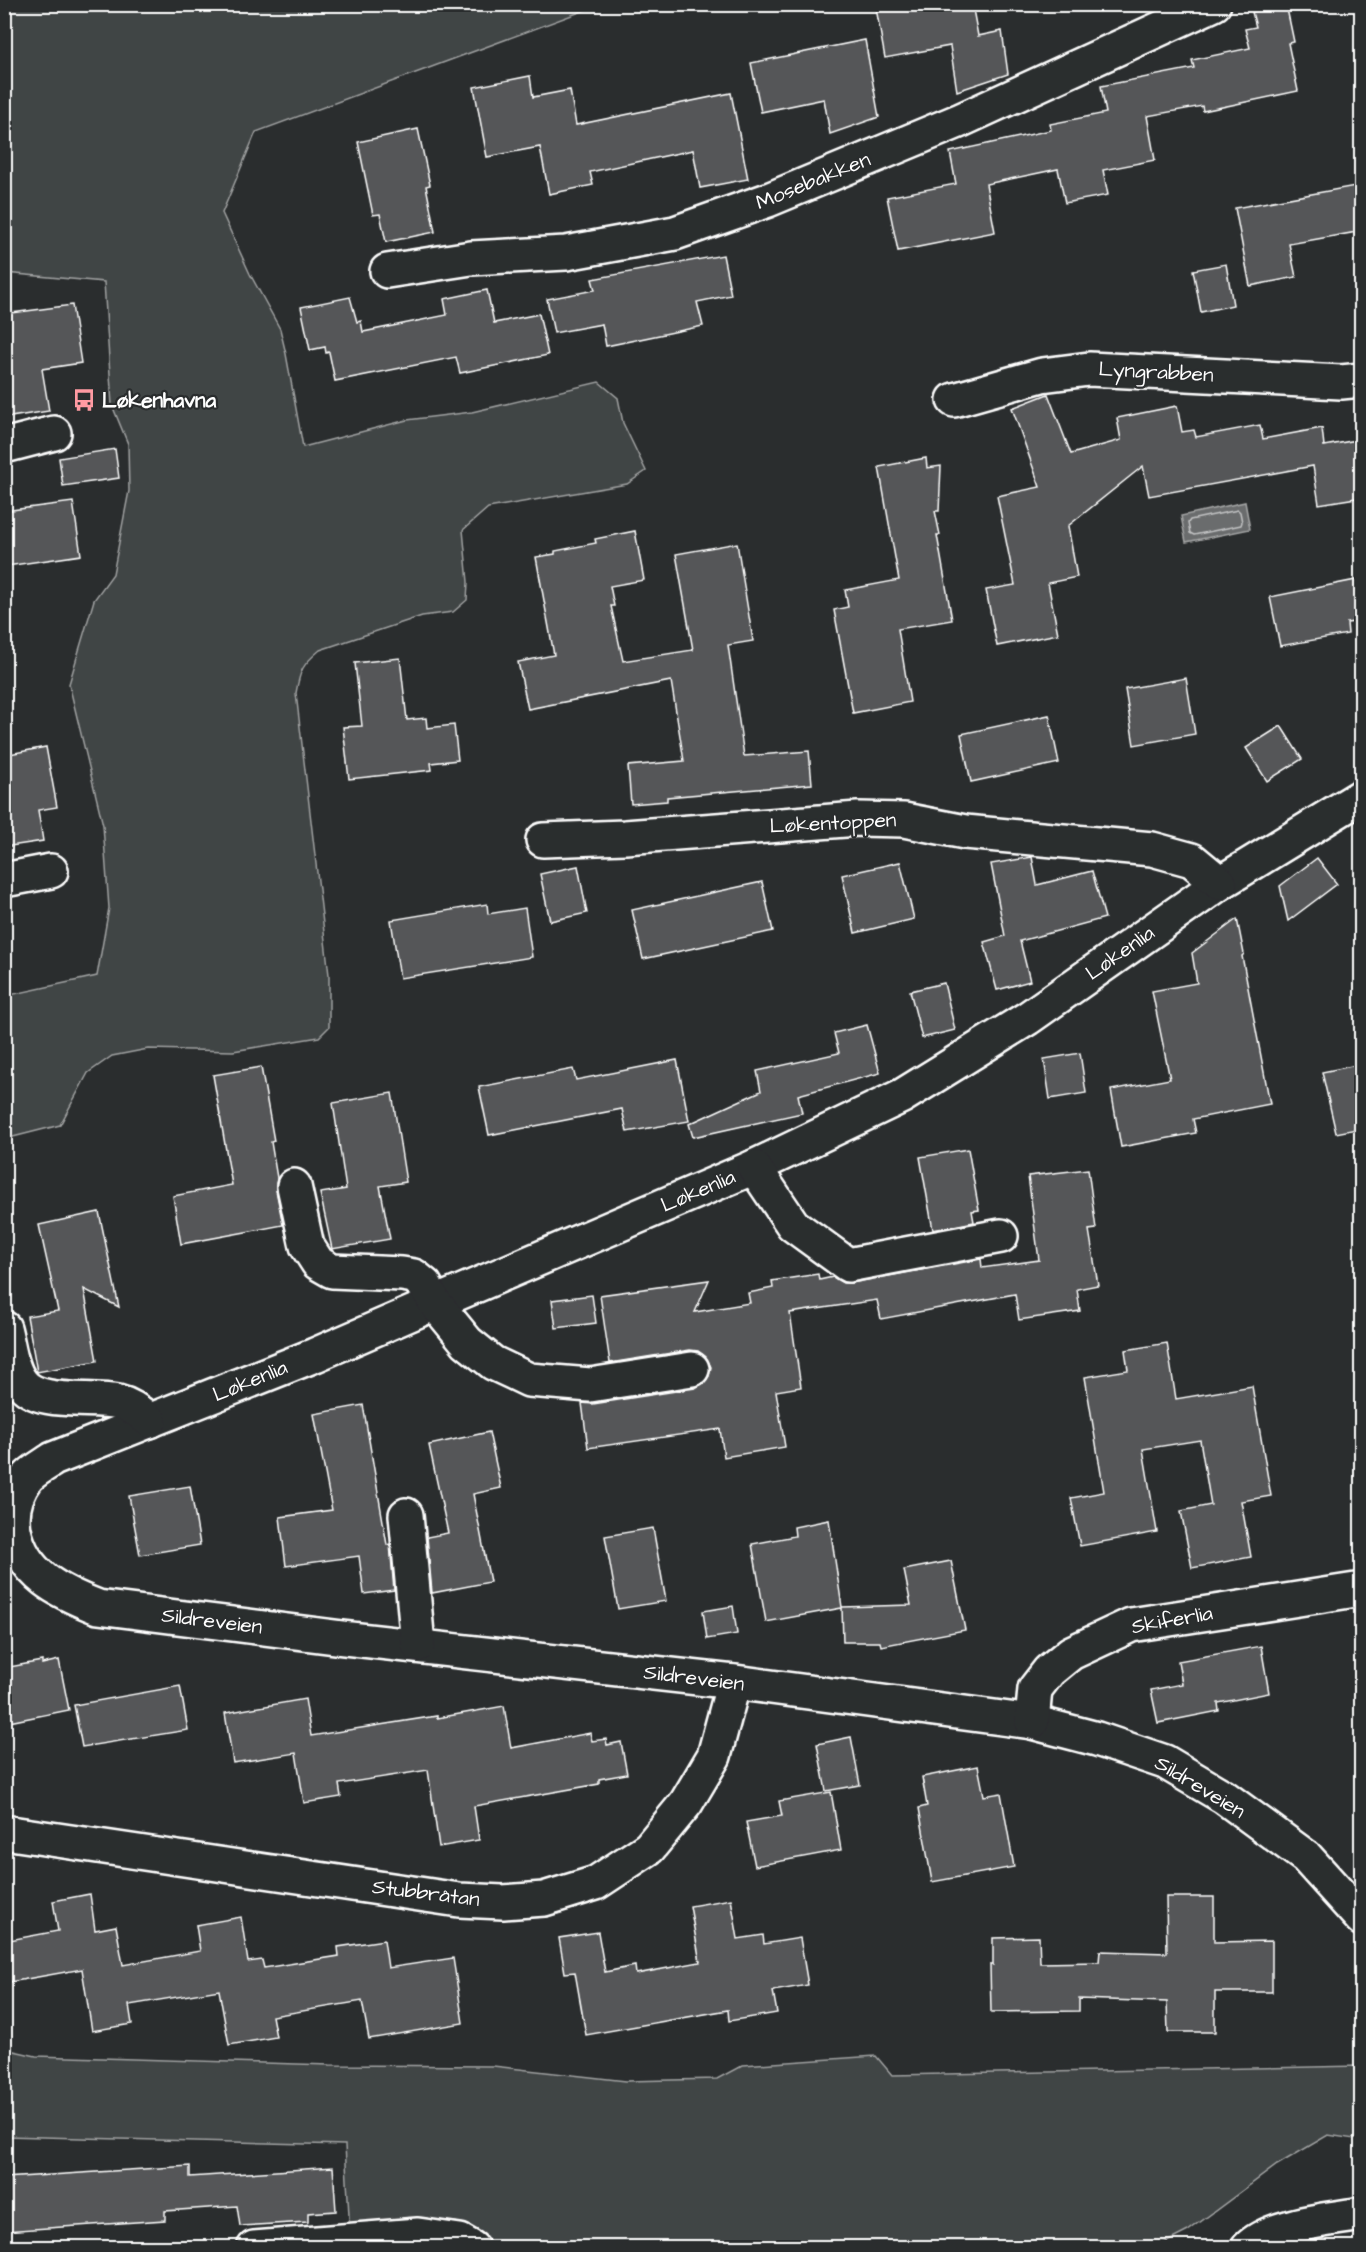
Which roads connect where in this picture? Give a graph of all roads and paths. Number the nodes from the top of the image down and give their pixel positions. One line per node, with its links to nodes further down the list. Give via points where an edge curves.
1 (1214, 4): 2 (street, Mosebakken, via 961,120 768,200 675,232 566,253 471,258)
2 (387, 271)
3 (1362, 380): 4 (street, Lyngrabben, via 1089,369 1042,375)
4 (954, 400)
5 (54, 433): 6 (street)
6 (4, 446)
7 (1362, 796): 11 (street, Løkenlia)
8 (543, 840): 11 (street, Løkentoppen, via 904,819 965,832 1152,849 1192,860)
9 (51, 871): 10 (street)
10 (4, 880)
11 (1220, 883): 12 (street, Løkenlia, via 1029,1018 902,1096)
12 (754, 1167): 14 (street, via 793,1225 848,1265); 15 (street, Løkenlia)
13 (294, 1186): 15 (street, via 307,1246 318,1263 332,1271 414,1276 425,1285)
14 (1001, 1236)
15 (435, 1303): 17 (street, via 467,1342 493,1363 529,1380 590,1385); 18 (street, Løkenlia)
16 (4, 1328): 18 (street, via 14,1369 30,1391 119,1402)
17 (692, 1369)
18 (150, 1421): 20 (street, Løkenlia, via 53,1459 29,1476 18,1492)
19 (406, 1515): 22 (street)
20 (12, 1518): 22 (street, Sildreveien, via 23,1557 42,1578 67,1595 98,1607)
21 (1362, 1589): 24 (street, Skiferlia, via 1131,1625 1071,1653 1049,1671 1035,1689)
22 (418, 1645): 23 (street, Sildreveien)
23 (734, 1682): 24 (street, Sildreveien); 25 (street, Stubbråtan, via 714,1756 686,1803 649,1848 596,1883 544,1899 459,1900)
24 (1032, 1722): 26 (street, Sildreveien, via 1165,1762 1224,1797 1306,1857)
25 (4, 1832)
26 (1362, 1919)
27 (1362, 2214): 30 (street, via 1300,2225 1269,2234)
28 (254, 2247): 29 (street, via 418,2235 460,2241)
29 (472, 2247)
30 (1248, 2247)

